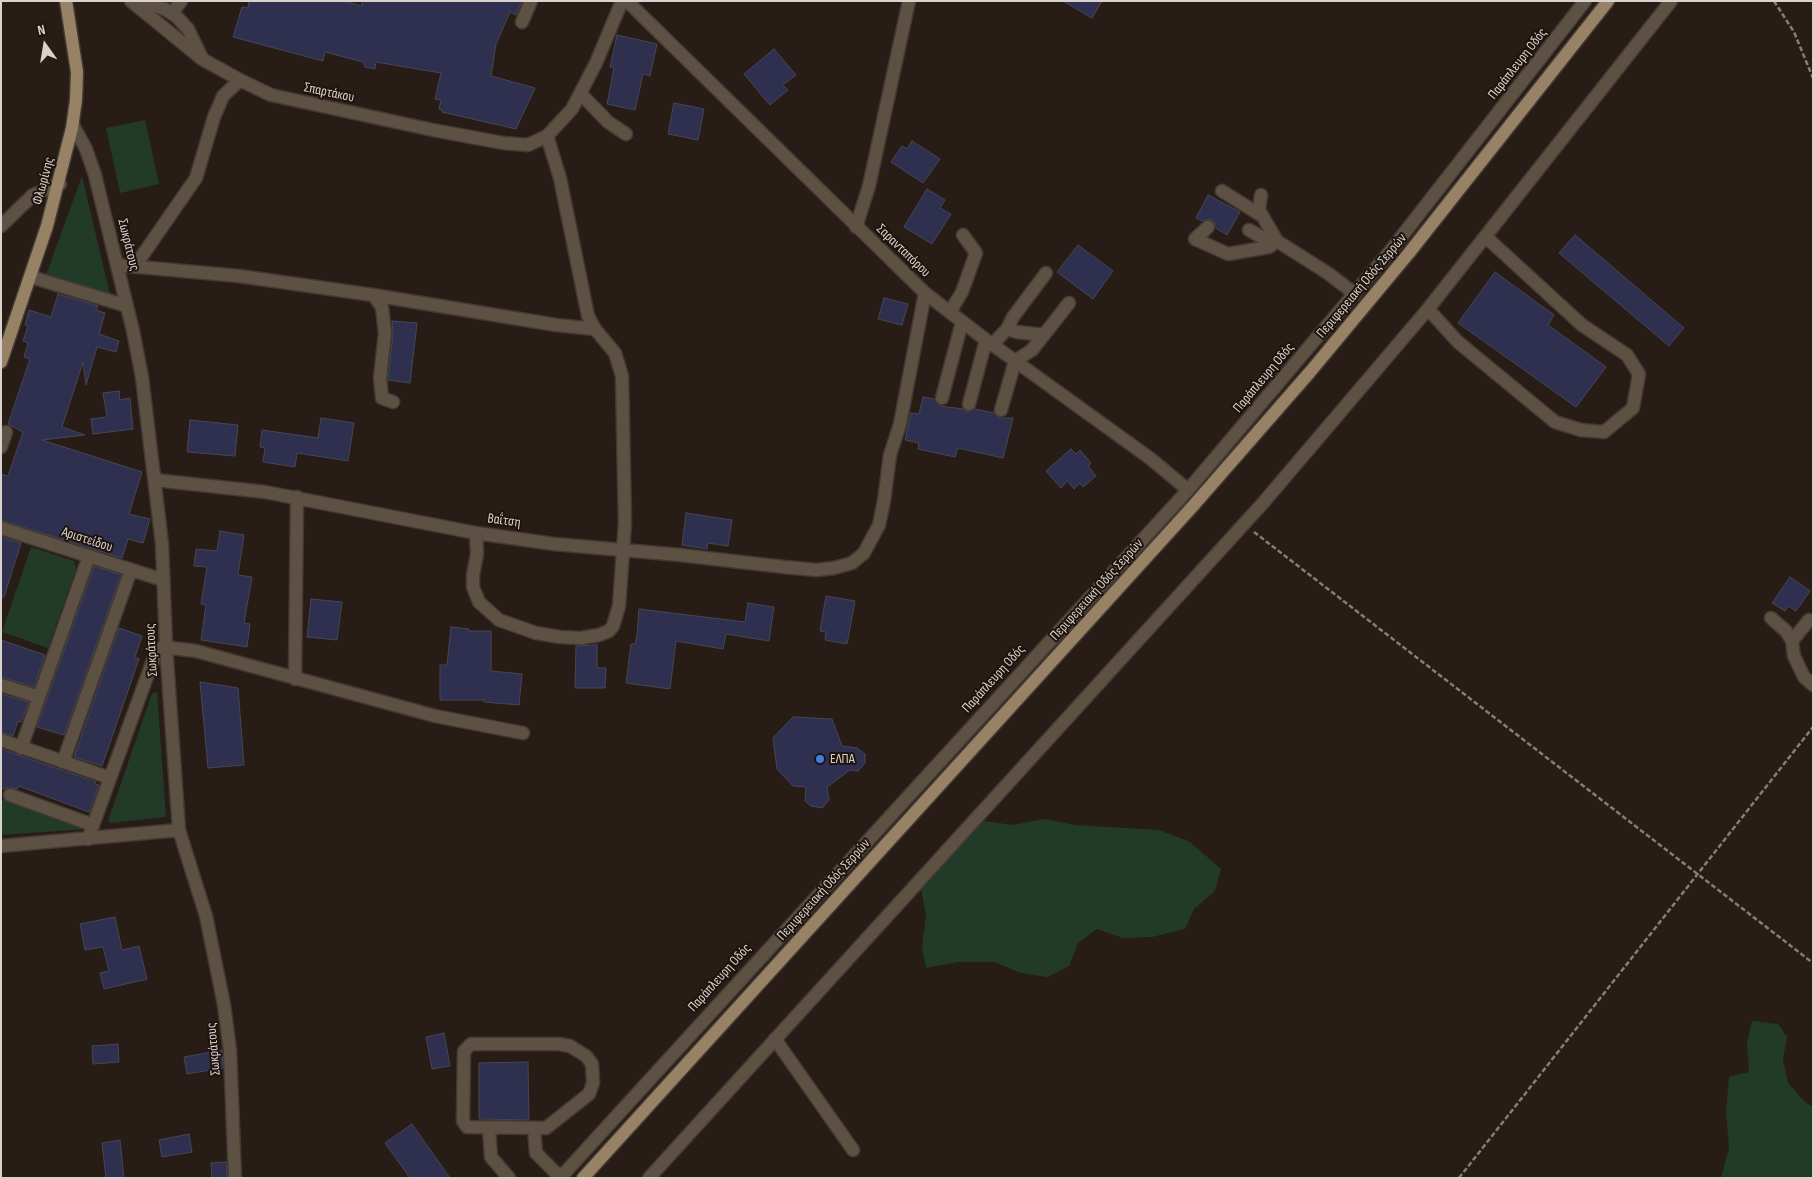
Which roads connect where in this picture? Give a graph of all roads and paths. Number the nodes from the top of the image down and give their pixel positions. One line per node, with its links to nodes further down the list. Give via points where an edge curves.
1 (66, 1): 19 (main road, Φλωρίνης, via 77,72)
2 (131, 1): 15 (street, Σπαρτάκου)
3 (140, 1): 13 (street)
4 (181, 1): 13 (street)
5 (531, 1): 14 (street)
6 (622, 1): 18 (street)
7 (627, 1): 27 (street, Σαρανταπόρου)
8 (909, 1): 27 (street, via 869,186)
9 (1585, 1): 38 (street, Παράπλευρη Οδός)
10 (1608, 1): 95 (main road, Περιφερειακή Οδός Σερρών, via 1410,253 1206,491)
11 (1671, 1): 31 (street)
12 (1774, 1): 16 (path, via 1794,32)
13 (172, 13): 15 (street, via 188,29)
14 (522, 22)
15 (202, 58): 17 (street, Σπαρτάκου)
16 (1813, 78)
17 (240, 80): 21 (street, Σπαρτάκου, via 284,99 503,143 528,145); 34 (street, via 223,96 196,178)
18 (581, 94): 20 (street, via 608,122); 21 (street, via 568,115)
19 (73, 126): 22 (main road, Φλωρίνης); 33 (street, Σωκράτους, via 86,149)
20 (626, 134)
21 (547, 136): 45 (street, via 560,178 586,306)
22 (60, 184): 26 (street, via 33,195); 36 (main road, Φλωρίνης)
23 (1222, 191): 25 (street)
24 (1261, 195): 25 (street, via 1259,210)
25 (1262, 216): 32 (street)
26 (1, 226)
27 (856, 227): 37 (street, Σαρανταπόρου)
28 (1208, 227): 32 (street, via 1195,239 1228,254 1269,247)
29 (1249, 230): 32 (street)
30 (963, 235): 43 (street, via 976,252 962,292)
31 (1486, 237): 42 (street); 42 (street, via 1582,325 1627,355 1639,374 1633,408 1604,432 1580,430 1555,422 1458,342)
32 (1274, 242): 38 (street, via 1300,254)
33 (117, 265): 34 (street); 41 (street, Σωκράτους)
34 (135, 266): 39 (street, via 247,277)
35 (1046, 273): 46 (street)
36 (31, 277): 41 (street); 49 (main road, Φλωρίνης)
37 (925, 293): 43 (street, Σαρανταπόρου); 63 (street, Βαΐτση, via 900,424 890,455 879,525 864,553 852,563 817,570)
38 (1355, 294): 58 (street, Παράπλευρη Οδός)
39 (373, 295): 45 (street); 52 (street, via 382,307 385,333 380,378 382,398)
40 (1069, 303): 47 (street)
41 (127, 306): 57 (street, Σωκράτους, via 139,361)
42 (1428, 310): 60 (street)
43 (950, 312): 44 (street, Σαρανταπόρου)
44 (962, 322): 48 (street, Σαρανταπόρου); 51 (street)
45 (595, 329): 63 (street, via 615,353 622,376)
46 (1007, 329): 47 (street); 48 (street)
47 (1044, 335): 50 (street, via 1032,350)
48 (989, 343): 50 (street, Σαρανταπόρου); 53 (street)
49 (1, 362)
50 (1015, 362): 54 (street); 58 (street, Σαρανταπόρου, via 1151,459)
51 (942, 398)
52 (392, 402)
53 (969, 404)
54 (1001, 410)
55 (6, 432): 56 (street)
56 (1, 447)
57 (155, 480): 59 (street, Βαΐτση); 66 (street, Σωκράτους)
58 (1188, 490): 92 (street, Παράπλευρη Οδός)
59 (297, 497): 62 (street, Βαΐτση); 71 (street)
60 (1244, 524): 86 (path); 88 (street)
61 (1, 528): 64 (street, Αριστείδου)
62 (476, 533): 63 (street, Βαΐτση); 63 (street, via 477,554 472,575 479,602 499,620 536,633 560,637 599,635 613,626)
63 (623, 551)
64 (89, 556): 65 (street, Αριστείδου); 74 (street)
65 (131, 570): 66 (street, Αριστείδου); 79 (street)
66 (163, 580): 70 (street, Σωκράτους)
67 (1771, 618): 69 (street)
68 (1810, 620): 69 (street)
69 (1792, 641): 73 (street, via 1794,656 1804,677)
70 (166, 646): 71 (street, via 196,651); 80 (street, via 156,652); 83 (street, Σωκράτους)
71 (295, 679): 76 (street, via 435,716)
72 (1, 685): 74 (street)
73 (1813, 685)
74 (39, 697): 78 (street)
75 (1813, 727): 86 (path)
76 (523, 733)
77 (1, 740): 78 (street)
78 (21, 748): 79 (street)
79 (63, 762): 80 (street)
80 (110, 778): 82 (street)
81 (10, 795): 82 (street)
82 (93, 825): 84 (street)
83 (179, 830): 84 (street); 93 (street, Σωκράτους, via 206,916 224,1005 232,1083)
84 (88, 839): 85 (street)
85 (1, 846)
86 (1698, 874): 87 (path); 97 (path)
87 (1813, 963)
88 (775, 1039): 91 (street); 96 (street)
89 (489, 1128): 90 (street); 90 (street, via 470,1128 463,1121 464,1050 468,1045 560,1044 579,1050 592,1064 594,1073 589,1094 548,1126); 94 (street, via 491,1157)
90 (534, 1128): 92 (street, via 536,1152)
91 (853, 1150)
92 (560, 1177)
93 (235, 1178)
94 (509, 1178)
95 (583, 1178)
96 (649, 1178)
97 (1459, 1178)

